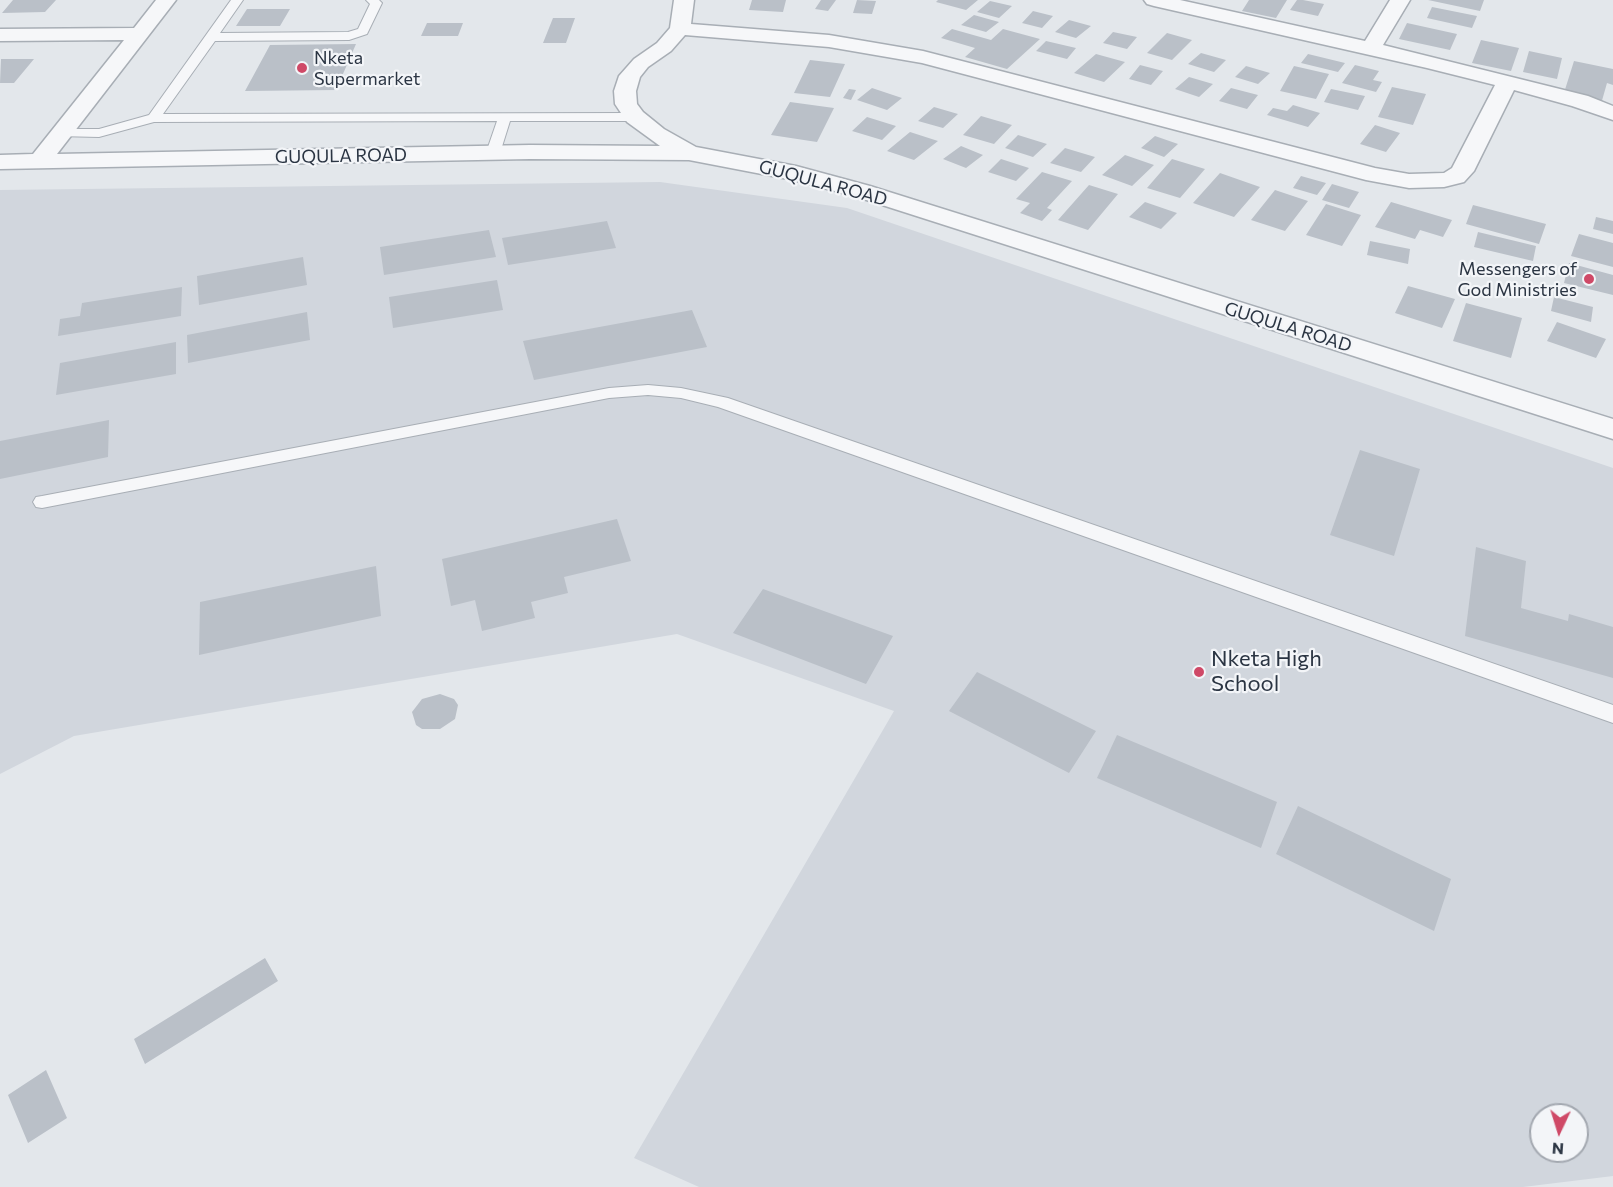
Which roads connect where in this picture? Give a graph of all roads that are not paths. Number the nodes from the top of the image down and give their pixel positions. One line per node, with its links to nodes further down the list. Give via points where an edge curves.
1 (166, 0): 8 (street)
2 (237, 0): 10 (lane)
3 (372, 0): 10 (lane, via 376,3 363,31 349,36)
4 (684, 0): 7 (street)
5 (1154, 0): 11 (street)
6 (1400, 0): 11 (street)
7 (680, 29): 12 (street, via 829,41 923,57 1401,180 1456,177); 14 (street, via 630,76 626,104)
8 (140, 34): 9 (street); 17 (street)
9 (0, 35)
10 (211, 37): 15 (lane)
11 (1371, 49): 12 (street)
12 (1507, 82): 13 (street)
13 (1613, 113)
14 (635, 117): 16 (lane); 19 (street)
15 (154, 118): 16 (lane); 17 (lane, via 99,132)
16 (505, 118): 18 (lane)
17 (62, 133): 21 (street)
18 (493, 153): 19 (street, GUQULA ROAD); 21 (street, GUQULA ROAD)
19 (689, 153): 22 (street, GUQULA ROAD, via 796,173 862,191)
20 (0, 162): 21 (street, GUQULA ROAD)
21 (39, 162)
22 (1613, 429)
23 (42, 502): 24 (lane, via 609,393 681,393 722,402)
24 (1613, 714)

